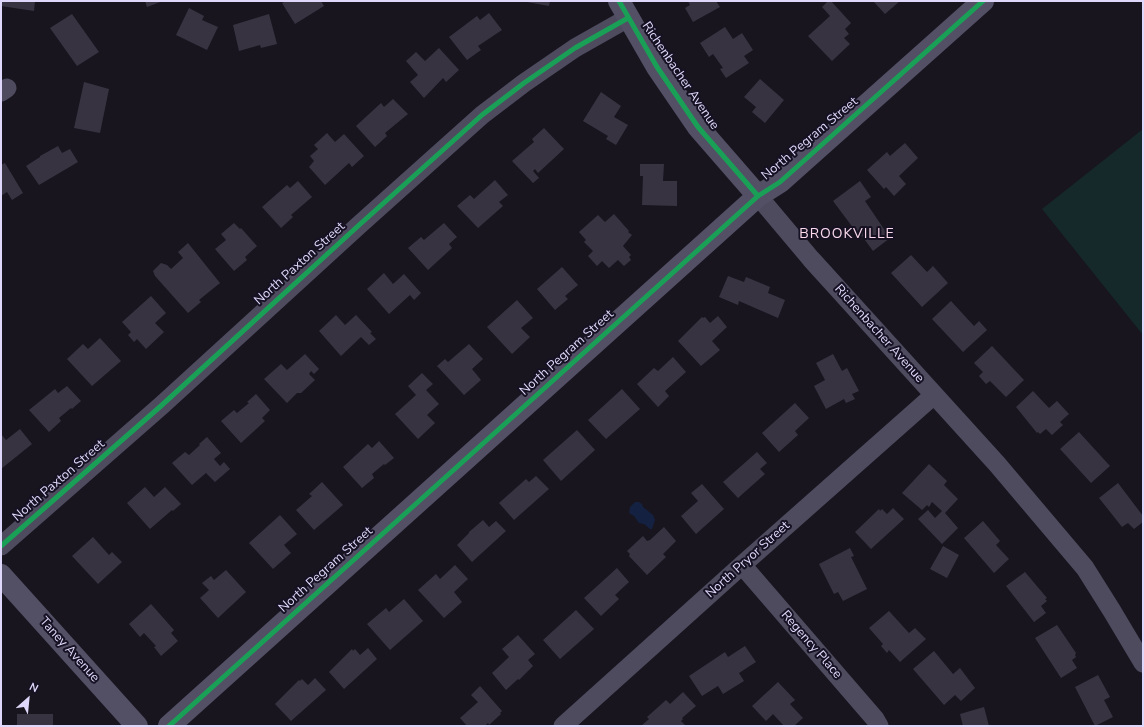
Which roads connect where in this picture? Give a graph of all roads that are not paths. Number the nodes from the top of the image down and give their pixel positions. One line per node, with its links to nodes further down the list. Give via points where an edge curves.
1 (983, 1): 3 (street, North Pegram Street, via 780,182)
2 (624, 9): 3 (street, Richenbacher Avenue, via 657,67 698,127); 5 (street, North Paxton Street, via 482,115 162,405)
3 (758, 196): 4 (street, Richenbacher Avenue); 10 (street, North Pegram Street)
4 (934, 395): 6 (street, North Pryor Street); 8 (street, Richenbacher Avenue, via 997,464 1085,568)
5 (1, 546)
6 (742, 565): 11 (street, North Pryor Street); 12 (street, Regency Place, via 875,718)
7 (1, 575): 9 (street, Taney Avenue)
8 (1143, 663)
9 (137, 726)
10 (169, 726)
11 (563, 726)
12 (879, 726)

